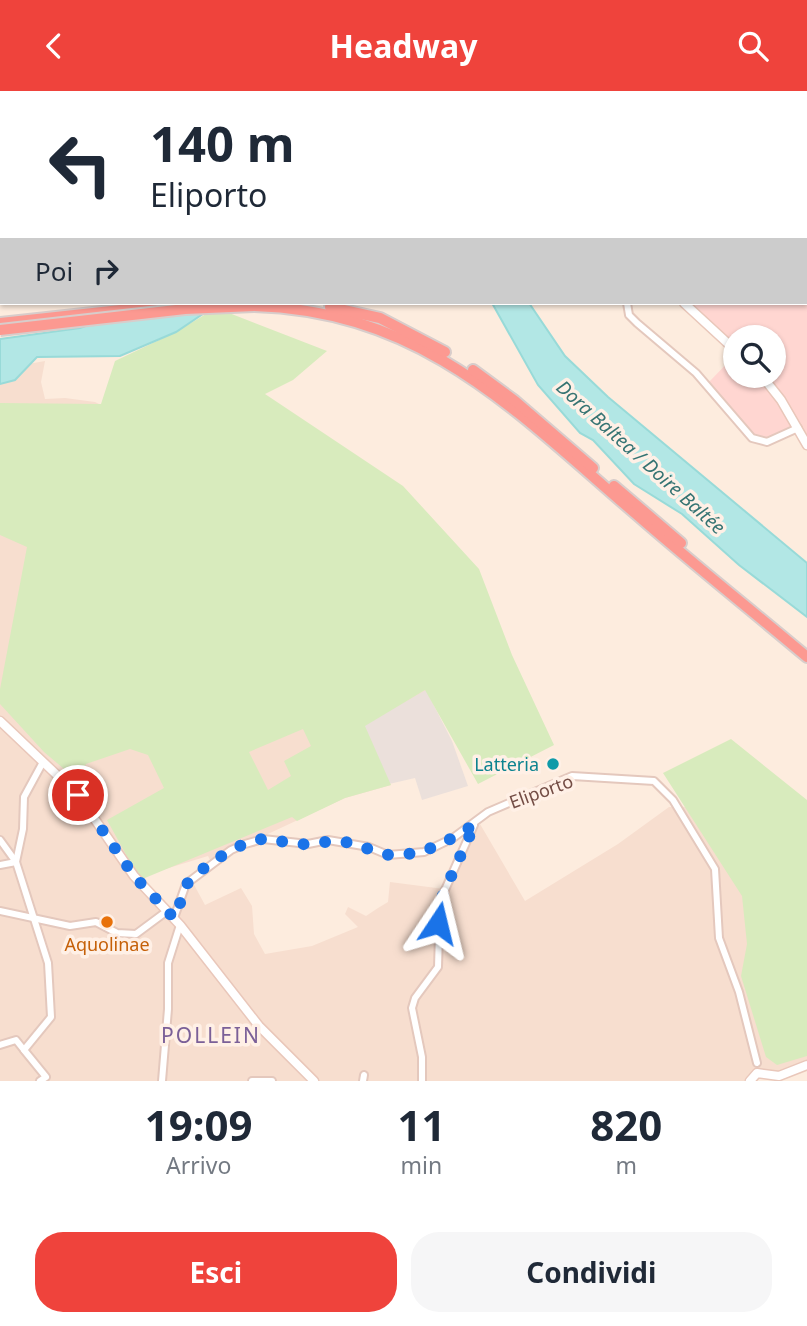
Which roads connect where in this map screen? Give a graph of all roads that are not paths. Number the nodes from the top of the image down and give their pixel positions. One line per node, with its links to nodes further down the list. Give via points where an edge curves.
1 (166, 305): 5 (highway)
2 (314, 305): 11 (highway, via 380,319 473,370 515,401)
3 (627, 305): 9 (street, via 629,315 696,373 752,438 766,442)
4 (686, 305): 7 (main road)
5 (0, 323)
6 (0, 330): 11 (highway, bridge, via 185,309 254,306 314,310 382,329 439,356 510,408)
7 (723, 339)
8 (770, 388): 9 (main road)
9 (798, 428): 10 (main road)
10 (807, 445)
11 (806, 654)
12 (0, 721): 13 (main road)
13 (43, 762): 16 (street, via 24,797); 19 (main road, via 93,812 134,876)
14 (475, 824): 21 (street, Eliporto, via 424,852 407,854 388,855 328,840 308,844 263,839 245,844 186,884); 25 (street, Eliporto, via 488,812 572,776 647,781 662,787 715,869 719,939); 31 (street, via 440,901 438,967 412,1007)
15 (0, 840): 16 (street)
16 (16, 862): 17 (street); 20 (street)
17 (0, 865)
18 (0, 911): 20 (street)
19 (167, 911): 20 (street, via 136,934 117,933 96,922 70,926); 21 (main road)
20 (31, 916): 23 (street, via 48,963 51,1017)
21 (177, 921): 27 (street, Eliporto, via 168,963); 30 (main road, via 259,1026)
22 (0, 1045): 23 (street, via 16,1040)
23 (24, 1050): 26 (street)
24 (807, 1065): 25 (main road)
25 (766, 1077)
26 (45, 1080)
27 (162, 1081)
28 (252, 1081): 29 (street)
29 (272, 1081)
30 (314, 1081)
31 (422, 1081)

